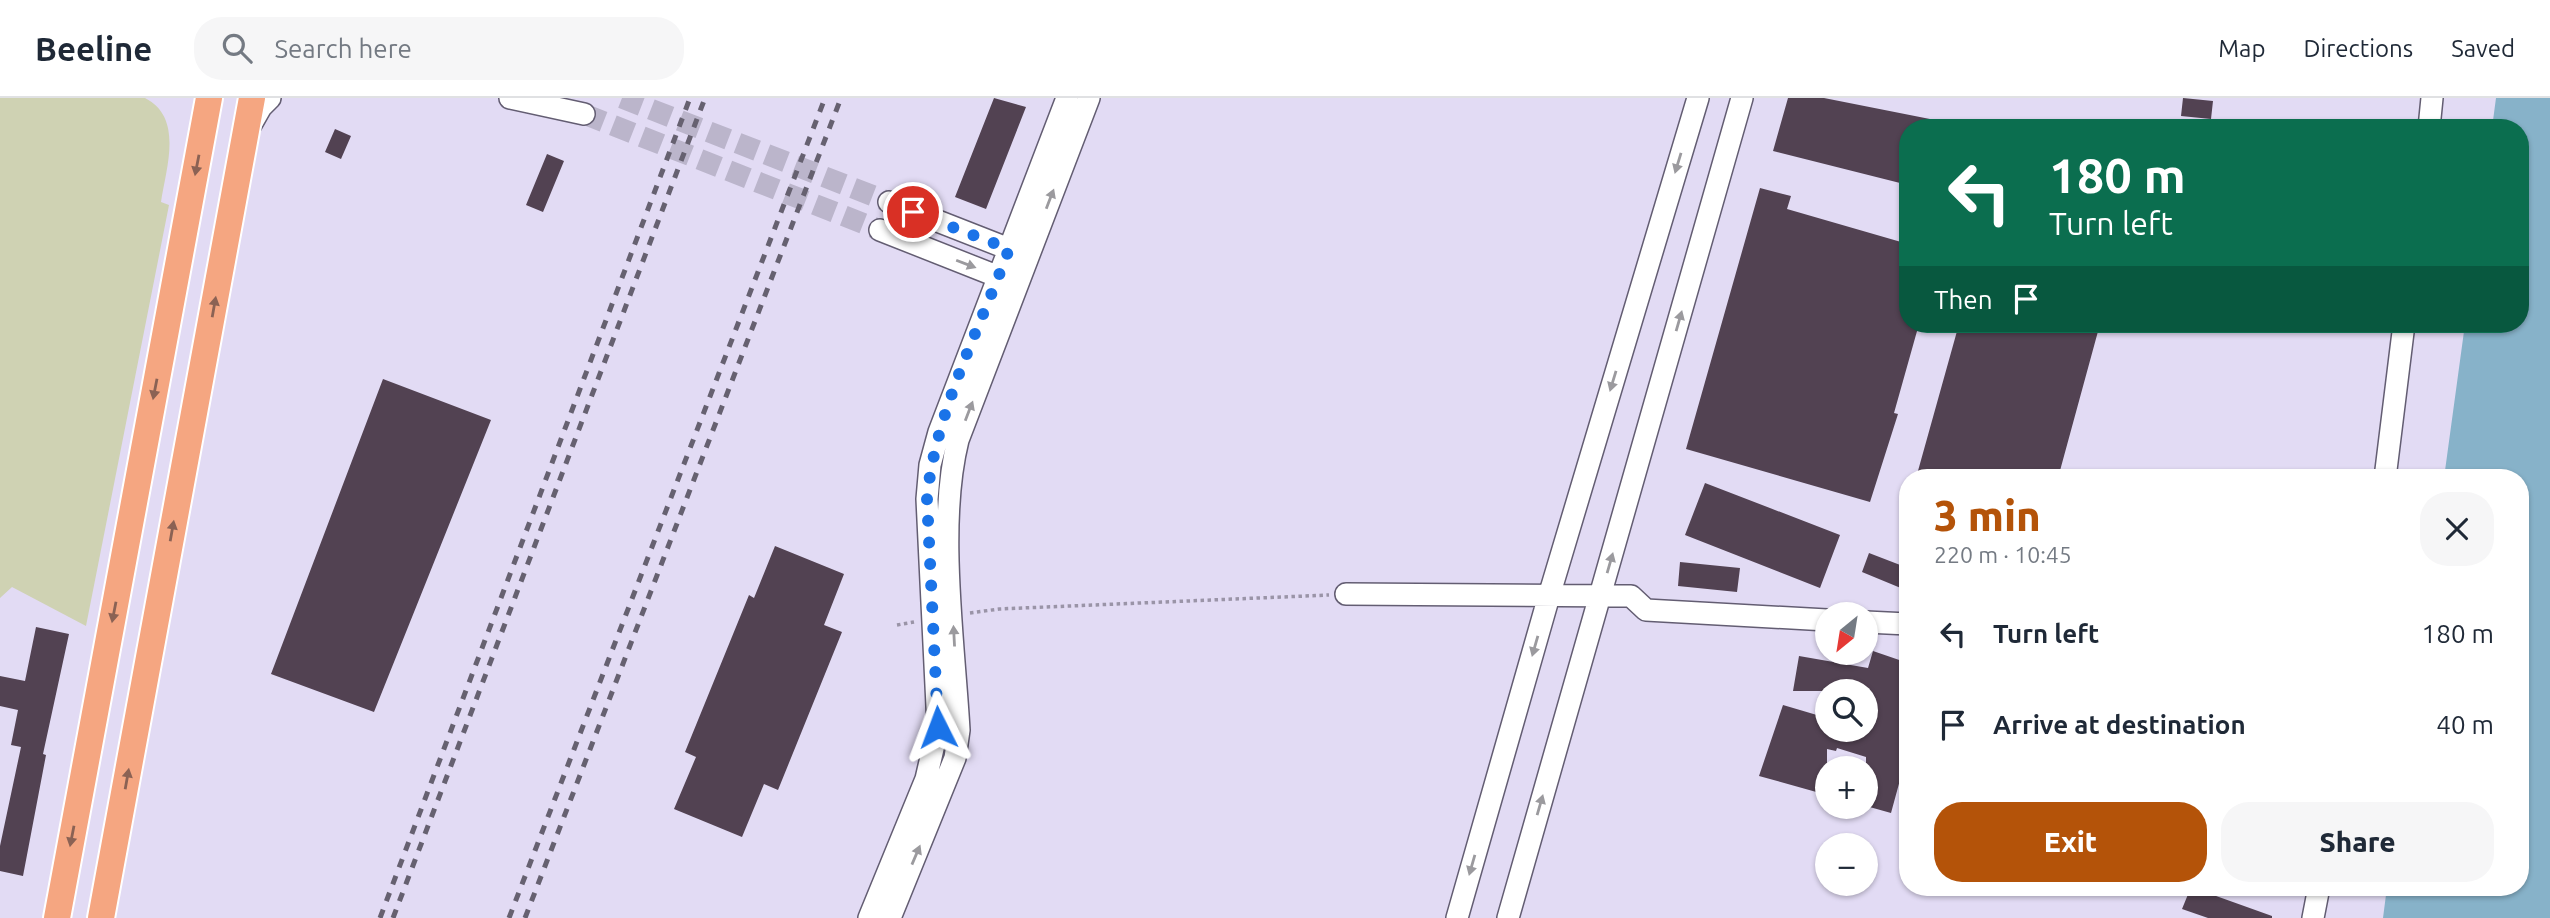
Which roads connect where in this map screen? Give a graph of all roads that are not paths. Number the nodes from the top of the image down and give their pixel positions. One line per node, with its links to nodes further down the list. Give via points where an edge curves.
1 (209, 98): 28 (main road, one-way to 28)
2 (252, 98): 12 (main road)
3 (270, 98): 12 (street)
4 (510, 98): 10 (street)
5 (1067, 98): 15 (street)
6 (1089, 98): 16 (street, one-way to 6)
7 (1698, 98): 21 (street, one-way to 21)
8 (1742, 98): 22 (street, one-way to 8)
9 (2432, 98): 11 (street)
10 (584, 114)
11 (2429, 119)
12 (245, 136): 29 (main road, one-way to 12)
13 (889, 202): 15 (street)
14 (880, 230): 17 (street, one-way to 17)
15 (1009, 249): 16 (street); 17 (street)
16 (1022, 272): 17 (street); 23 (street, one-way to 16, via 950,472)
17 (999, 277): 23 (street, via 930,465 927,499)
18 (2403, 333): 19 (street)
19 (2386, 469)
20 (1346, 594): 21 (street)
21 (1549, 596): 22 (street); 32 (street, one-way to 32)
22 (1601, 596): 24 (street, via 1632,596 1646,610); 33 (street, one-way to 22)
23 (943, 617): 30 (street, via 935,752); 31 (street, one-way to 23, via 956,758 958,730)
24 (1815, 619)
25 (1878, 623): 26 (street)
26 (1899, 624)
27 (2317, 896): 34 (street)
28 (57, 918)
29 (101, 918)
30 (869, 918)
31 (890, 918)
32 (1457, 918)
33 (1508, 918)
34 (2313, 918)

